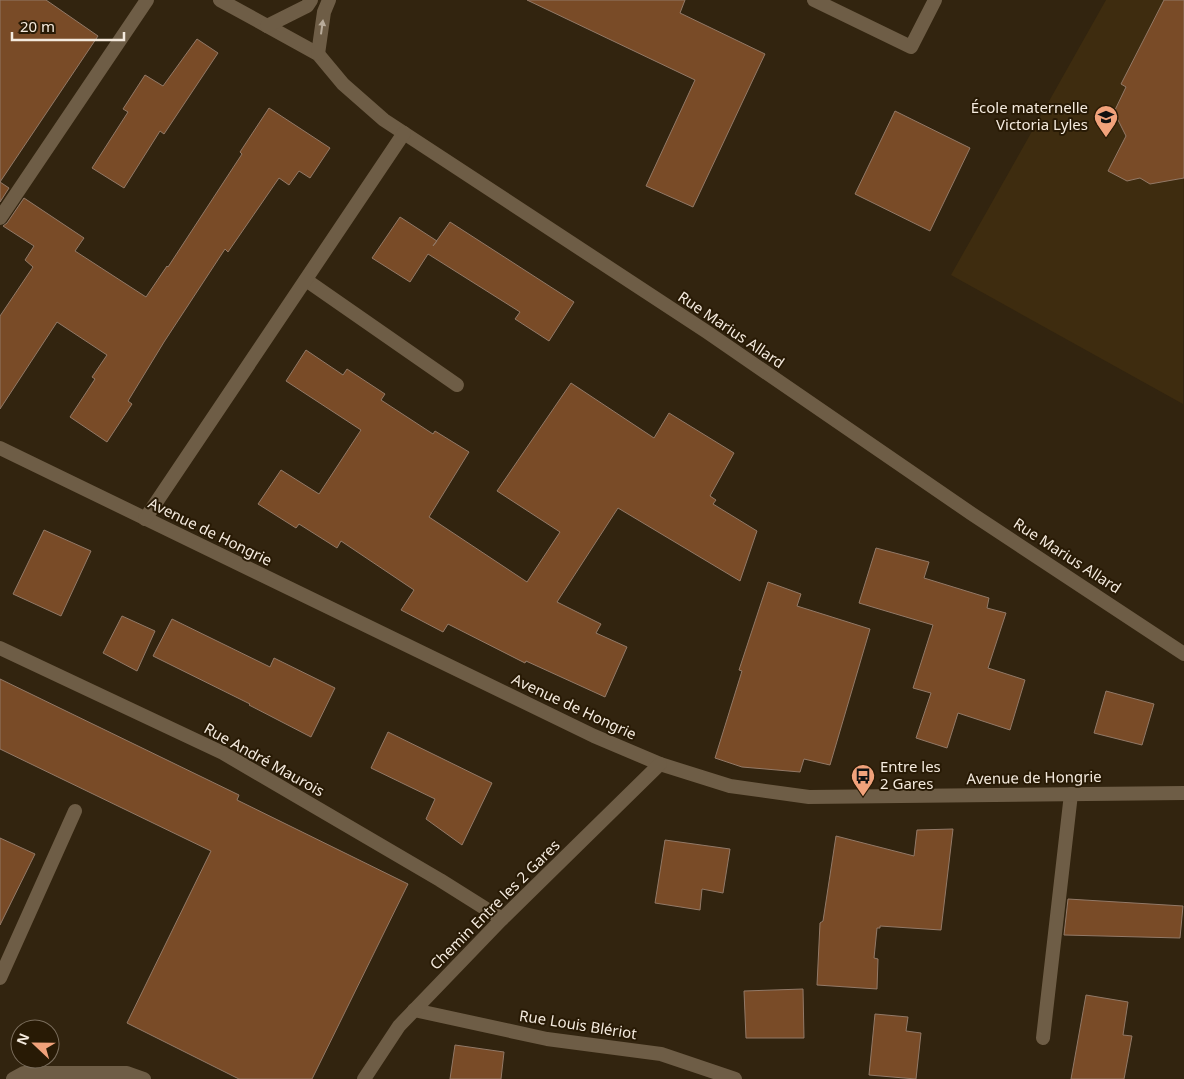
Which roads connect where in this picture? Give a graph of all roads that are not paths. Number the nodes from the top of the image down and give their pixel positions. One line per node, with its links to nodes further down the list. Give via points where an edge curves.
1 (147, 0): 10 (street)
2 (220, 0): 7 (street, Rue Marius Allard)
3 (311, 0): 7 (street, via 307,6)
4 (329, 0): 8 (street, one-way to 4, via 324,12)
5 (814, 0): 6 (street, via 911,47)
6 (936, 0)
7 (267, 26): 8 (street, Rue Marius Allard)
8 (318, 54): 9 (street, Rue Marius Allard, via 343,84)
9 (404, 134): 11 (street); 16 (street, Rue Marius Allard, via 707,332 972,514)
10 (0, 218)
11 (306, 280): 12 (street); 14 (street)
12 (457, 385)
13 (0, 448): 14 (street, Avenue de Hongrie)
14 (145, 519): 17 (street, Avenue de Hongrie, via 594,736)
15 (0, 648): 21 (street, Rue André Maurois, via 223,753)
16 (1184, 654)
17 (660, 764): 19 (street, Avenue de Hongrie, via 730,786 809,797); 21 (street, Chemin Entre les 2 Gares)
18 (1184, 793): 19 (street, Avenue de Hongrie)
19 (1070, 794): 24 (street)
20 (75, 810): 22 (street)
21 (502, 919): 23 (street, Chemin Entre les 2 Gares)
22 (0, 978)
23 (414, 1010): 27 (street, Chemin Entre les 2 Gares, via 399,1026); 28 (street, Rue Louis Blériot, via 547,1039 661,1054)
24 (1043, 1038)
25 (13, 1079): 26 (street, via 24,1073 127,1073)
26 (144, 1079)
27 (364, 1079)
28 (735, 1079)

